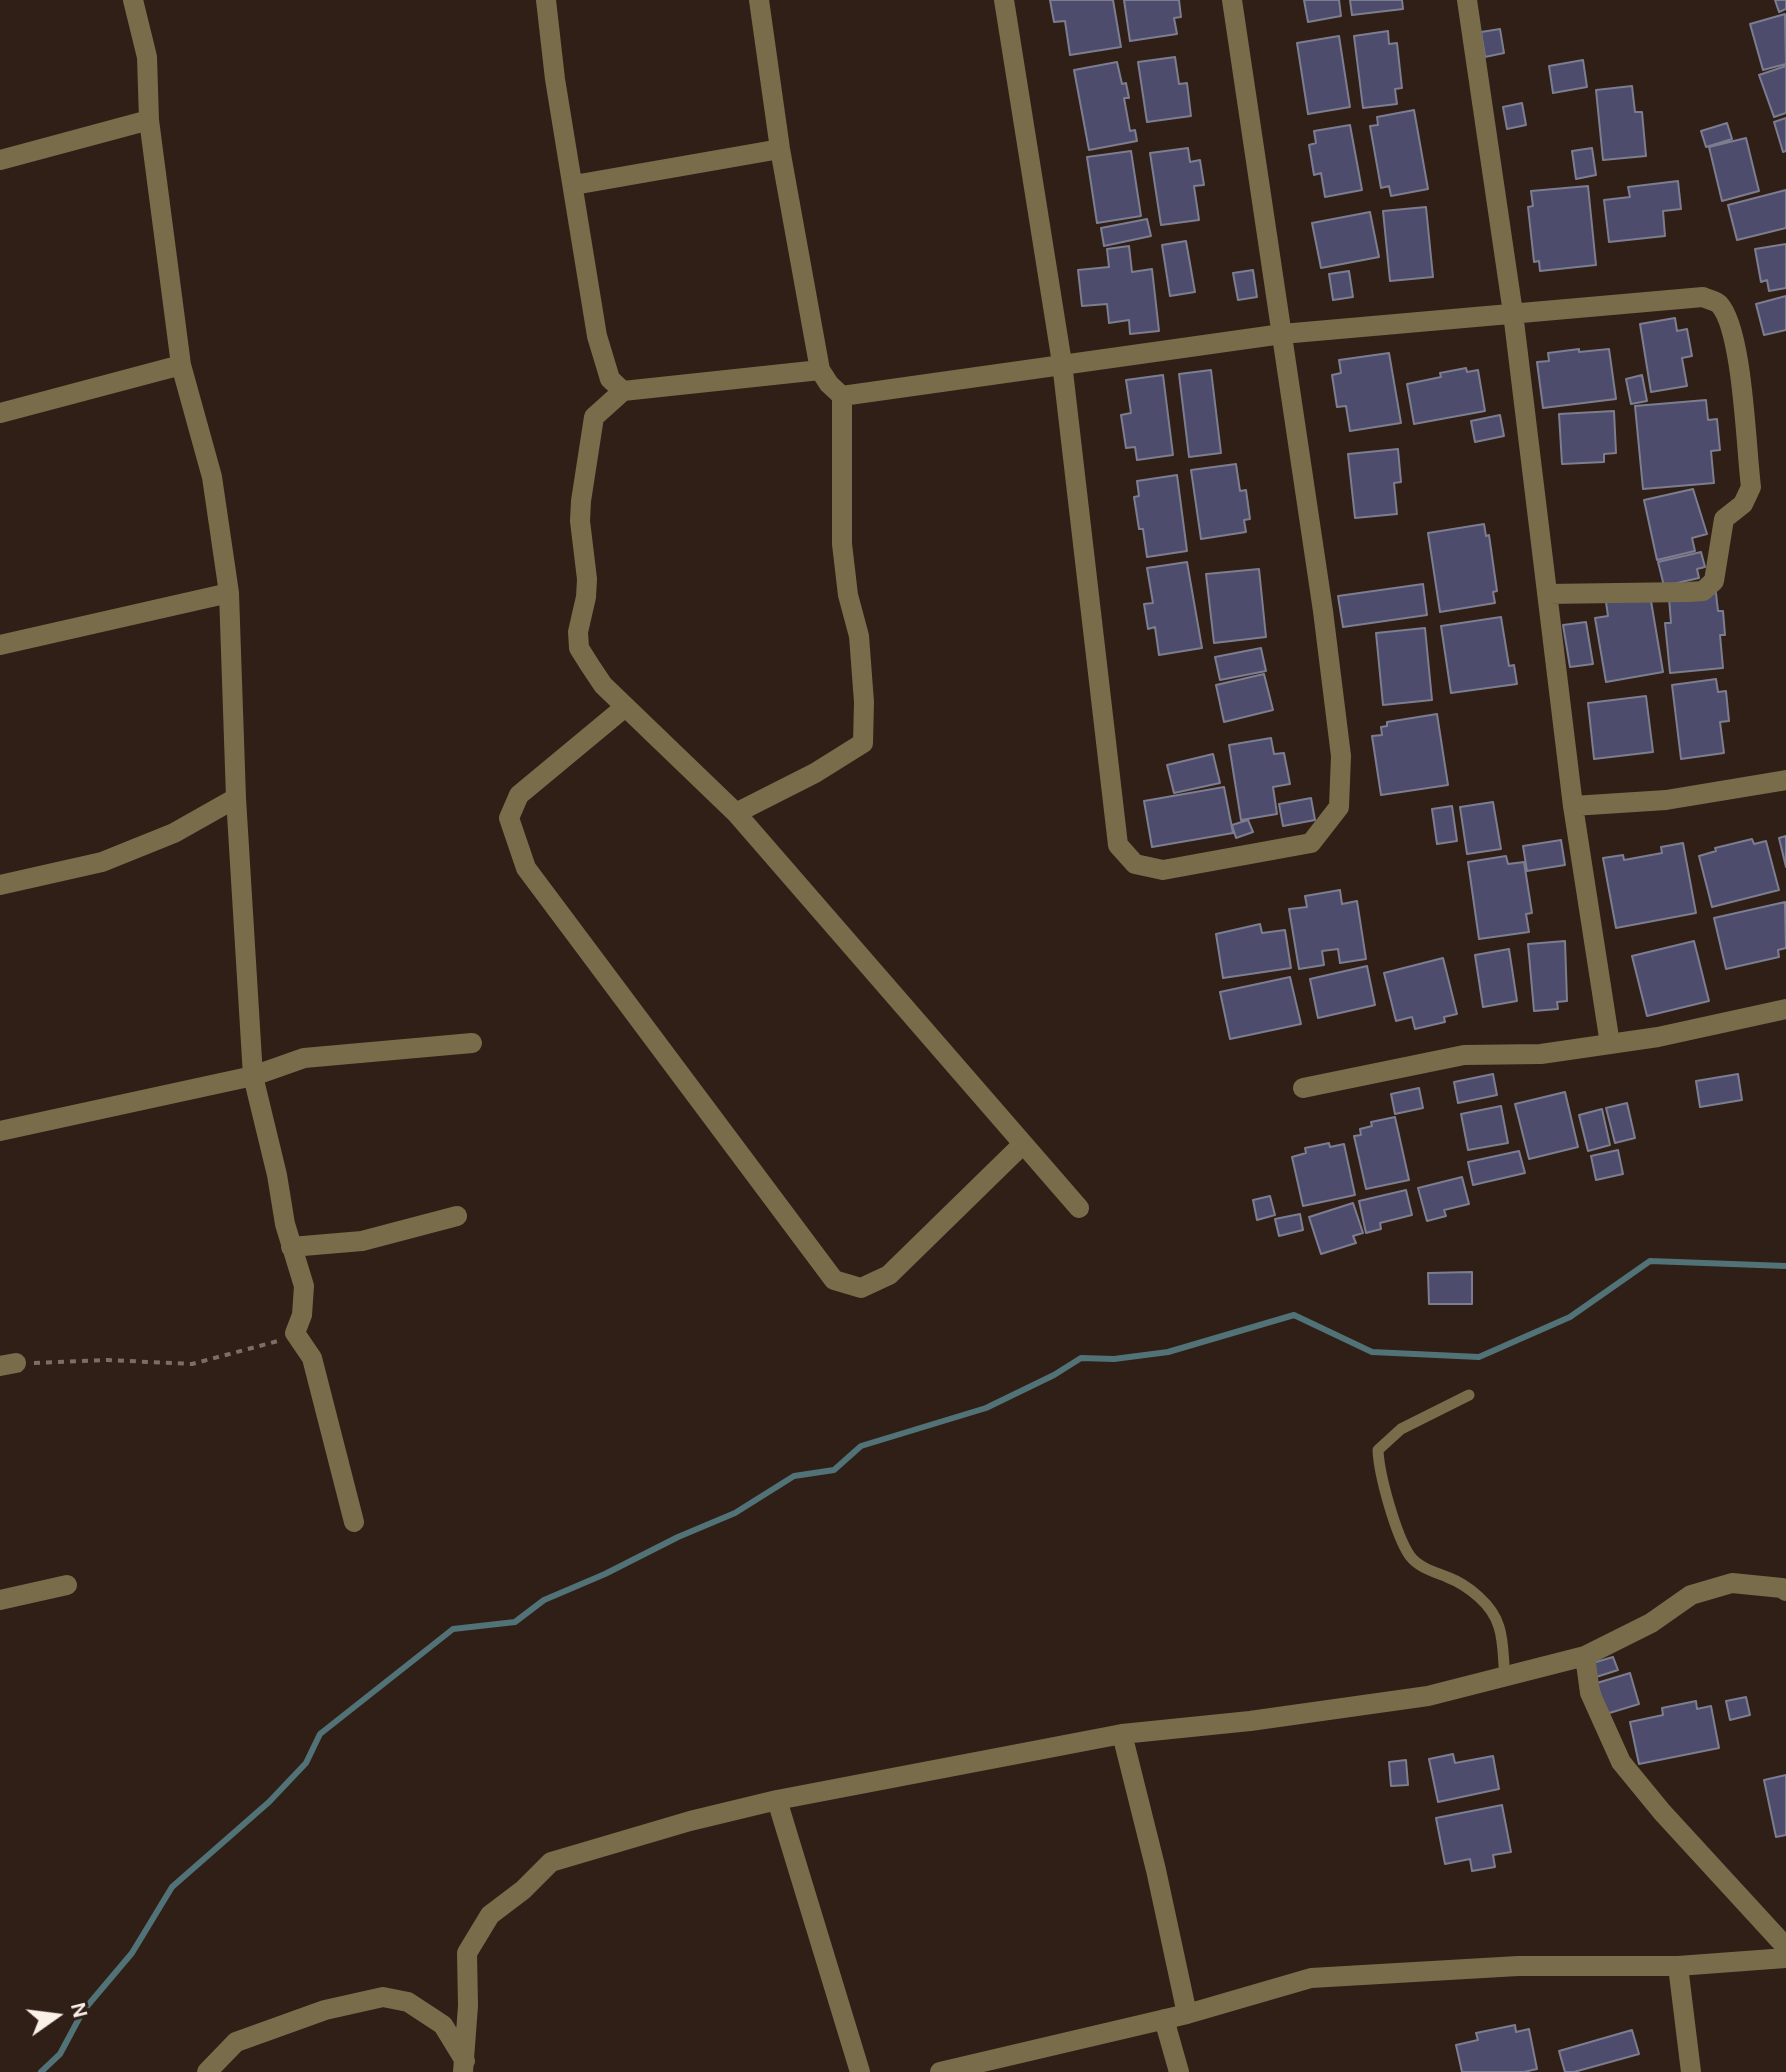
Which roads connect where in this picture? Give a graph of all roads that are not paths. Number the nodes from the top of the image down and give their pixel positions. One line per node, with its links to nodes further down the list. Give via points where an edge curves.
1 (133, 0): 7 (street, via 147,57)
2 (546, 0): 10 (street)
3 (759, 0): 8 (street)
4 (1004, 0): 13 (street)
5 (1232, 0): 12 (street)
6 (1467, 0): 11 (street)
7 (149, 120): 9 (street); 14 (street)
8 (780, 149): 10 (street); 15 (street)
9 (0, 160)
10 (574, 185): 16 (street, via 597,336 610,379)
11 (1513, 313): 12 (street); 20 (street); 20 (street, via 1703,297 1719,303 1737,357 1751,487 1743,504 1724,519 1714,581 1703,591)
12 (1282, 334): 13 (street); 13 (street, via 1341,756 1339,807 1311,843 1163,870 1135,864 1118,845)
13 (1062, 363): 17 (street)
14 (181, 365): 18 (street); 19 (street, via 212,477)
15 (820, 370): 16 (street); 17 (street)
16 (623, 391): 22 (street, via 594,417 581,501 587,579 578,632 579,648 589,664)
17 (842, 396): 26 (street, via 842,544 859,636 863,743)
18 (0, 413)
19 (229, 593): 21 (street); 24 (street)
20 (1547, 594): 25 (street)
21 (0, 645)
22 (625, 707): 26 (street); 34 (street, via 519,795 509,818 526,868 834,1280 861,1288 889,1275)
23 (1786, 780): 25 (street, via 1666,800)
24 (236, 798): 27 (street, via 174,833 102,862); 31 (street)
25 (1573, 806): 30 (street)
26 (736, 813): 34 (street)
27 (0, 885)
28 (1786, 1009): 30 (street)
29 (472, 1043): 31 (street, via 304,1058)
30 (1610, 1044): 32 (street, via 1541,1054 1464,1055)
31 (253, 1076): 33 (street); 37 (street)
32 (1303, 1088)
33 (0, 1131)
34 (1023, 1144): 35 (street)
35 (1079, 1208)
36 (457, 1216): 37 (street, via 362,1241)
37 (291, 1247): 39 (street, via 304,1286 295,1333 312,1358)
38 (1469, 1395): 44 (lane, via 1401,1429 1378,1450 1379,1469 1410,1556 1486,1603 1499,1626)
39 (354, 1522)
40 (67, 1585): 42 (street)
41 (1786, 1591): 43 (street, via 1732,1583 1691,1595 1651,1623)
42 (0, 1600)
43 (1585, 1656): 44 (street); 47 (street, via 1590,1693 1621,1762)
44 (1505, 1676): 45 (street, via 1428,1696 1318,1713)
45 (1122, 1734): 46 (street); 50 (street)
46 (777, 1800): 52 (street, via 551,1862 490,1915 467,1953); 54 (street)
47 (1786, 1947)
48 (1786, 1958): 49 (street)
49 (1678, 1966): 50 (street, via 1518,1966 1311,1978); 57 (street)
50 (1187, 2014): 51 (street)
51 (1164, 2019): 55 (street); 56 (street)
52 (464, 2066): 53 (street, via 443,2025 408,2002 383,1997 325,2010 236,2042)
53 (207, 2072)
54 (860, 2072)
55 (940, 2072)
56 (1179, 2072)
57 (1691, 2072)

